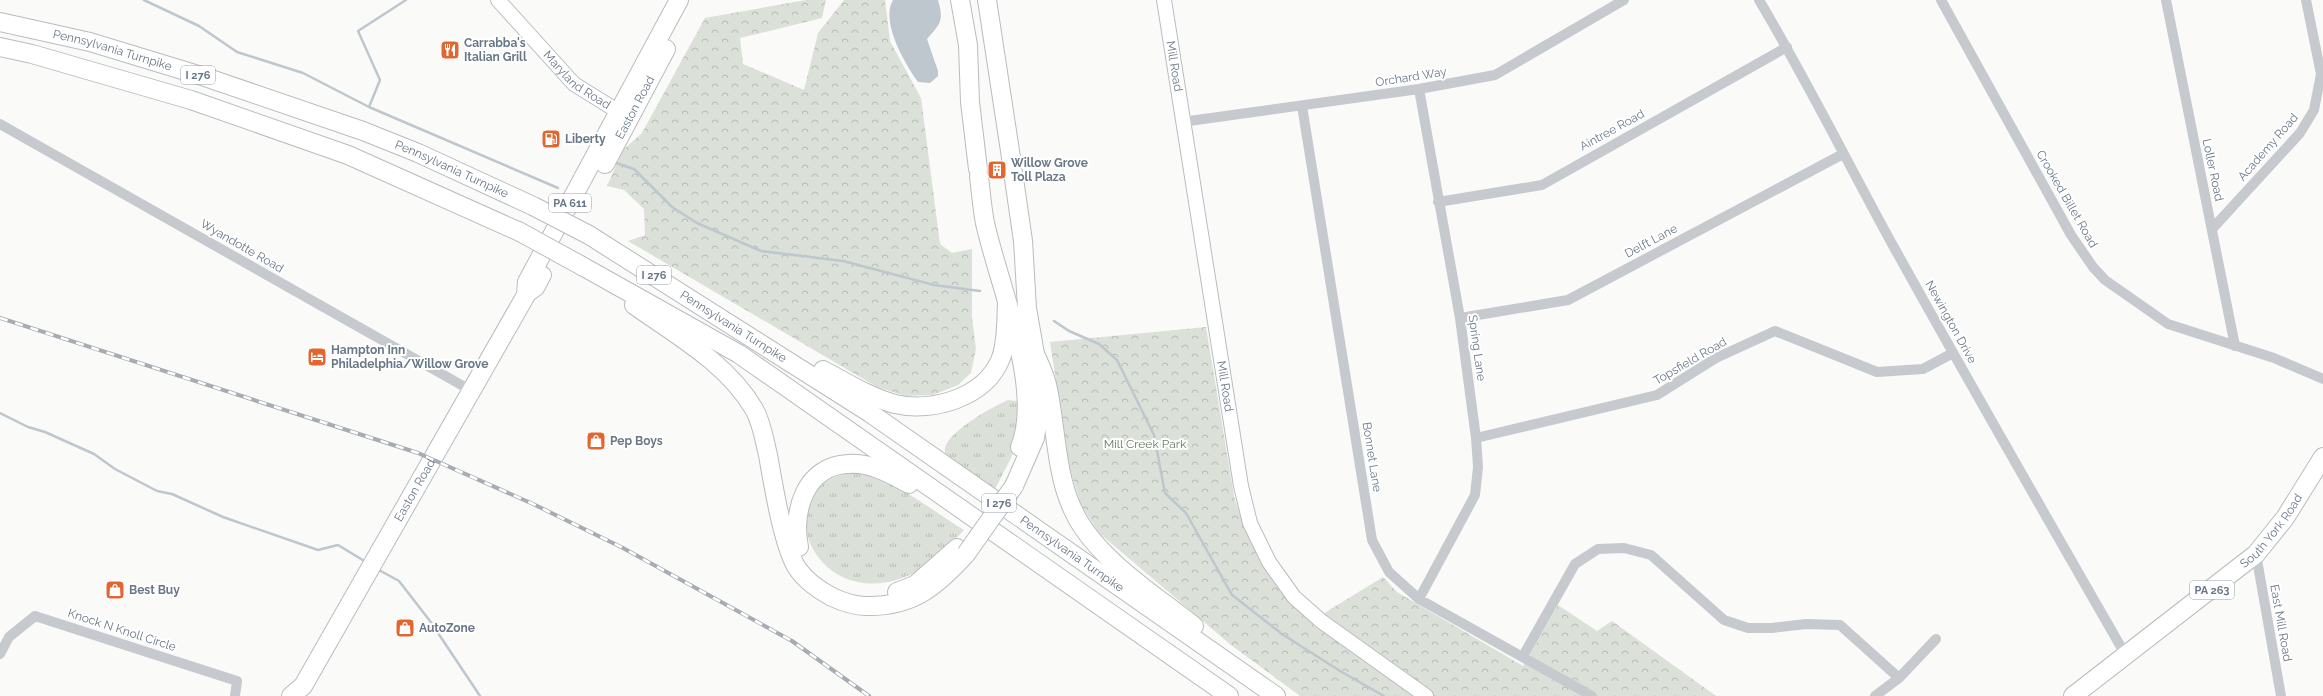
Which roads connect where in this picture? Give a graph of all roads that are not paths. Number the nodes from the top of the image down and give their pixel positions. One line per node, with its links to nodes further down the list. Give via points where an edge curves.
1 (498, 0): 19 (street, Maryland Road, via 574,84)
2 (679, 0): 19 (highway, Easton Road / PA 611)
3 (692, 0): 19 (highway, Easton Road / PA 611)
4 (960, 0): 14 (highway)
5 (971, 0): 14 (highway, via 974,31)
6 (988, 0): 33 (highway, via 1023,241 1027,308)
7 (1164, 0): 20 (street, Mill Road)
8 (1759, 0): 16 (street, Newington Drive)
9 (1941, 0): 31 (street, Crooked Billet Road, via 2071,235 2093,267 2105,280 2168,324)
10 (2166, 0): 24 (street, Loller Road)
11 (2306, 0): 24 (street, Academy Road, via 2321,74 2314,110 2300,133)
12 (1620, 1): 17 (street, Orchard Way, via 1495,75)
13 (0, 22): 29 (highway, Pennsylvania Turnpike / I 276, bridge, via 90,42 205,77 348,126 418,154 533,206 589,235)
14 (968, 45): 28 (highway, via 972,122 978,173 986,223)
15 (0, 46): 25 (highway, Pennsylvania Turnpike / I 276, bridge, via 191,100 348,155 520,232)
16 (1787, 47): 22 (street, Newington Drive); 23 (street, Aintree Road, via 1542,185)
17 (1419, 89): 18 (street, Orchard Way); 23 (street, Spring Lane)
18 (1302, 106): 20 (street, Orchard Way); 42 (street, Bonnet Lane, via 1372,540 1389,572)
19 (624, 115): 26 (highway, Easton Road / PA 611); 27 (highway, Easton Road / PA 611, via 527,282)
20 (1182, 122): 53 (street, Mill Road, via 1240,486 1250,523 1268,562 1294,597 1321,621)
21 (0, 124): 35 (street, Wyandotte Road)
22 (1843, 154): 30 (street, Delft Lane, via 1568,300); 32 (street, Newington Drive)
23 (1438, 202): 30 (street, Spring Lane)
24 (2212, 229): 31 (street, Loller Road)
25 (582, 266): 39 (highway, Pennsylvania Turnpike / I 276, via 739,354); 40 (highway, via 726,372 743,392 762,429 789,548 803,575 825,593 858,606 898,603 928,591 948,574)
26 (544, 275): 27 (main road, Easton Road / PA 611, via 536,288)
27 (526, 295): 35 (highway, Easton Road / PA 611)
28 (1007, 304): 29 (highway, via 1004,349 988,379 961,397 923,406 902,405 883,400); 38 (highway, via 1022,364 1027,417 1024,437)
29 (720, 316): 51 (highway, Pennsylvania Turnpike / I 276, via 870,413)
30 (1460, 318): 36 (street, Spring Lane)
31 (2235, 346): 34 (street, Crooked Billet Road, via 2274,358)
32 (1953, 353): 36 (street, Topsfield Road, via 1924,370 1877,372 1775,331 1716,358 1657,396); 45 (street, Newington Drive)
33 (1036, 354): 38 (highway, via 1039,423 1031,449); 52 (highway, via 1048,387 1064,484 1072,509 1086,532 1126,572)
34 (2323, 379)
35 (472, 391): 48 (highway, Easton Road / PA 611)
36 (1476, 438): 42 (street, Spring Lane, via 1478,467 1475,495)
37 (2323, 457): 41 (highway, South York Road / PA 263, via 2285,518)
38 (1009, 483): 40 (highway, bridge)
39 (1000, 537): 40 (highway, via 954,514 910,484 873,467 857,464 837,466 819,475 802,494 796,533 799,548 806,563 829,584 846,591 878,596 891,594 915,585); 50 (highway, Pennsylvania Turnpike / I 276)
40 (962, 551)
41 (2256, 554): 45 (highway, South York Road / PA 263); 57 (street, East Mill Road)
42 (1419, 599): 46 (street, Bonnet Lane)
43 (1936, 639): 47 (street)
44 (0, 654): 49 (street, Knock N Knoll Circle, via 9,637 35,616 236,681)
45 (2125, 654): 56 (highway, South York Road / PA 263)
46 (1523, 656): 47 (street, via 1575,564 1598,548 1624,548 1651,555 1724,620 1748,628 1806,624 1840,625); 54 (street, Bonnet Lane)
47 (1899, 678): 55 (street)
48 (299, 693)
49 (235, 696)
50 (1229, 696)
51 (1276, 696)
52 (1283, 696)
53 (1426, 696)
54 (1592, 696)
55 (1875, 696)
56 (2073, 696)
57 (2281, 696)

